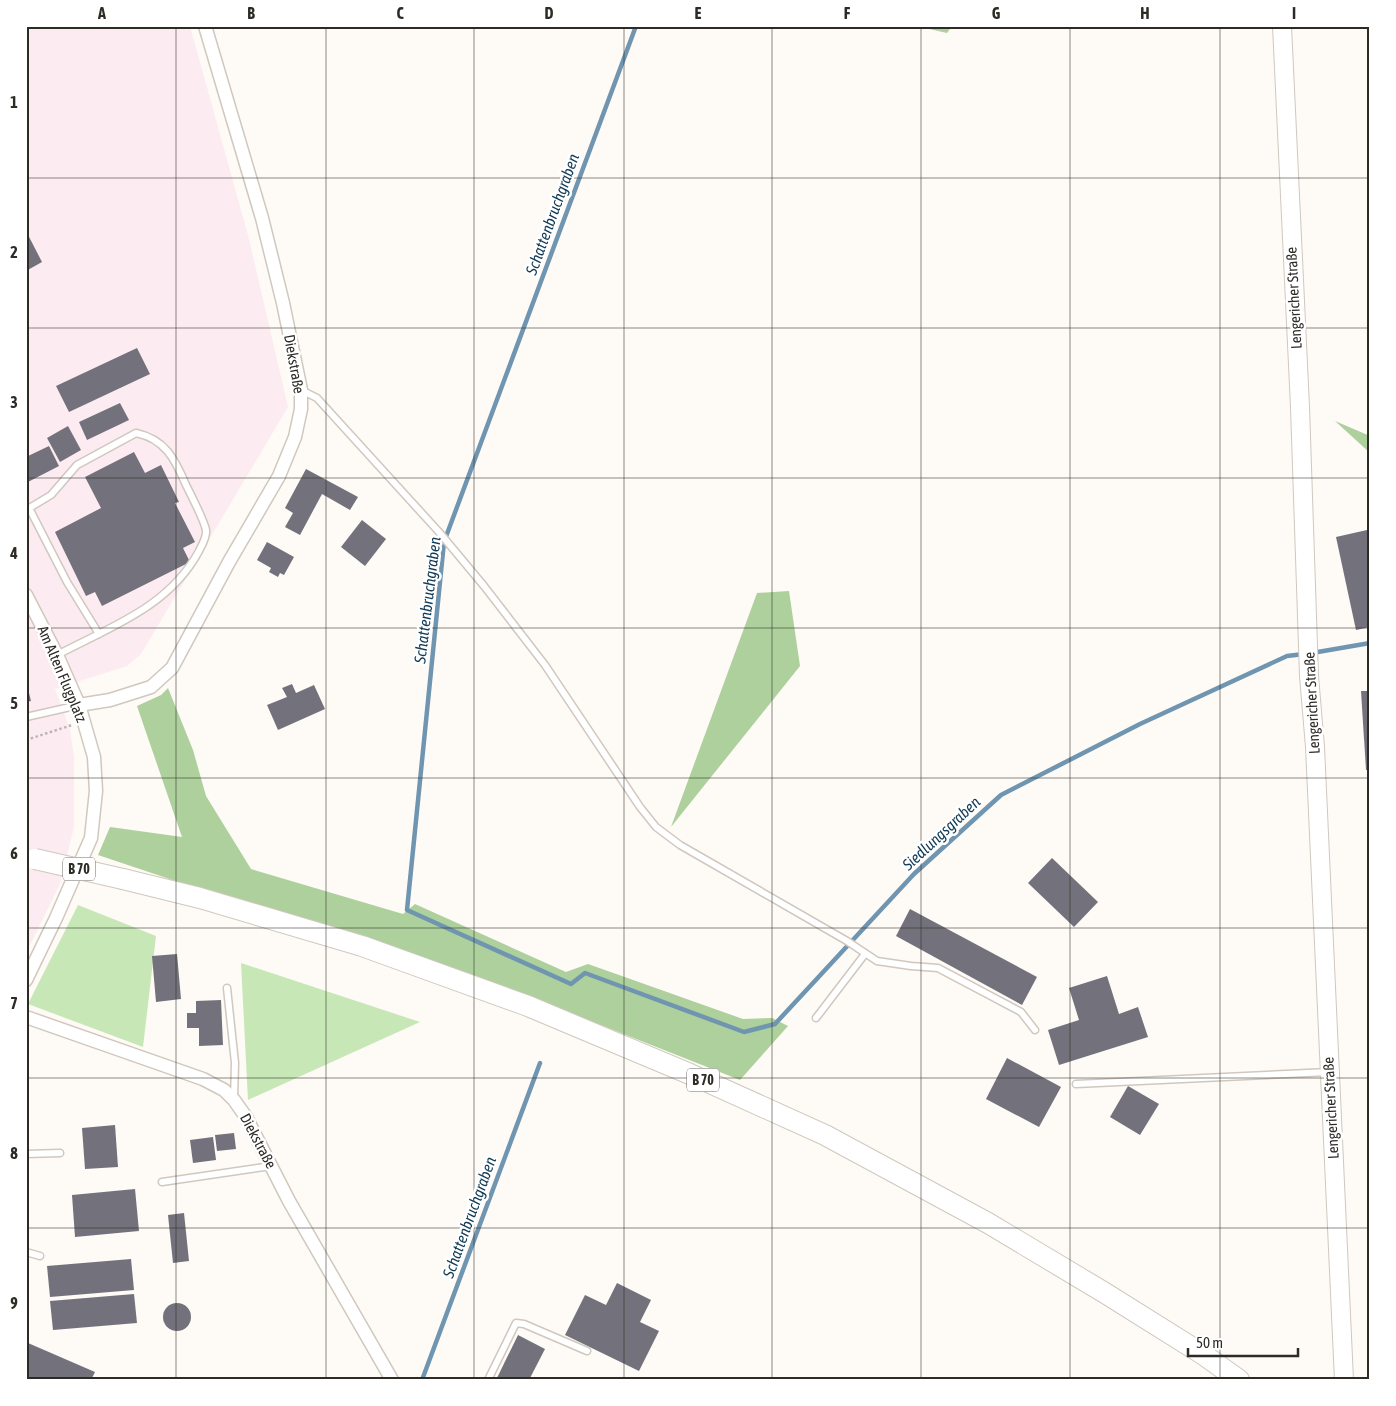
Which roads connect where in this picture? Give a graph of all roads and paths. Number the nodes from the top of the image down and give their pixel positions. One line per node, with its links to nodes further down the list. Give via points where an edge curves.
1 (205, 26): 3 (street, Diekstraße, via 262,218)
2 (1282, 26): 19 (main road, Lengericher Straße)
3 (301, 390): 8 (street, Diekstraße, via 296,437 279,476 228,562 172,668 151,687 110,700); 13 (lane, via 317,398 484,586 545,665 656,827 680,846)
4 (28, 509): 6 (lane); 6 (lane, via 52,495 77,464 136,433 150,436 176,461 206,531 203,543 182,578 132,617)
5 (26, 595): 7 (street, Am Alten Flugplatz)
6 (99, 634): 7 (lane)
7 (57, 655): 8 (street, Am Alten Flugplatz)
8 (79, 705): 9 (lane); 10 (street, Am Alten Flugplatz)
9 (26, 717)
10 (83, 721): 11 (path); 14 (street, Am Alten Flugplatz, via 94,757 96,791 91,838)
11 (26, 740)
12 (31, 858): 31 (main road, B 70, bridge, via 200,898 362,946 528,1006 690,1074 825,1135 988,1223 1105,1293)
13 (862, 952): 17 (lane); 18 (lane, via 877,961 938,968 1021,1012)
14 (26, 980)
15 (227, 988): 21 (lane, via 235,1064)
16 (26, 1017): 21 (street, Diekstraße, via 203,1079 224,1090)
17 (816, 1018)
18 (1035, 1030)
19 (1329, 1072): 20 (lane); 32 (main road, Lengericher Straße)
20 (1076, 1084)
21 (234, 1100): 24 (street, Diekstraße)
22 (26, 1154): 23 (lane)
23 (60, 1154)
24 (272, 1166): 25 (lane); 29 (street, Diekstraße)
25 (162, 1182)
26 (26, 1252): 27 (lane)
27 (40, 1256)
28 (587, 1352): 30 (lane, via 524,1324 516,1324)
29 (392, 1380)
30 (488, 1380)
31 (1239, 1380)
32 (1344, 1380)

